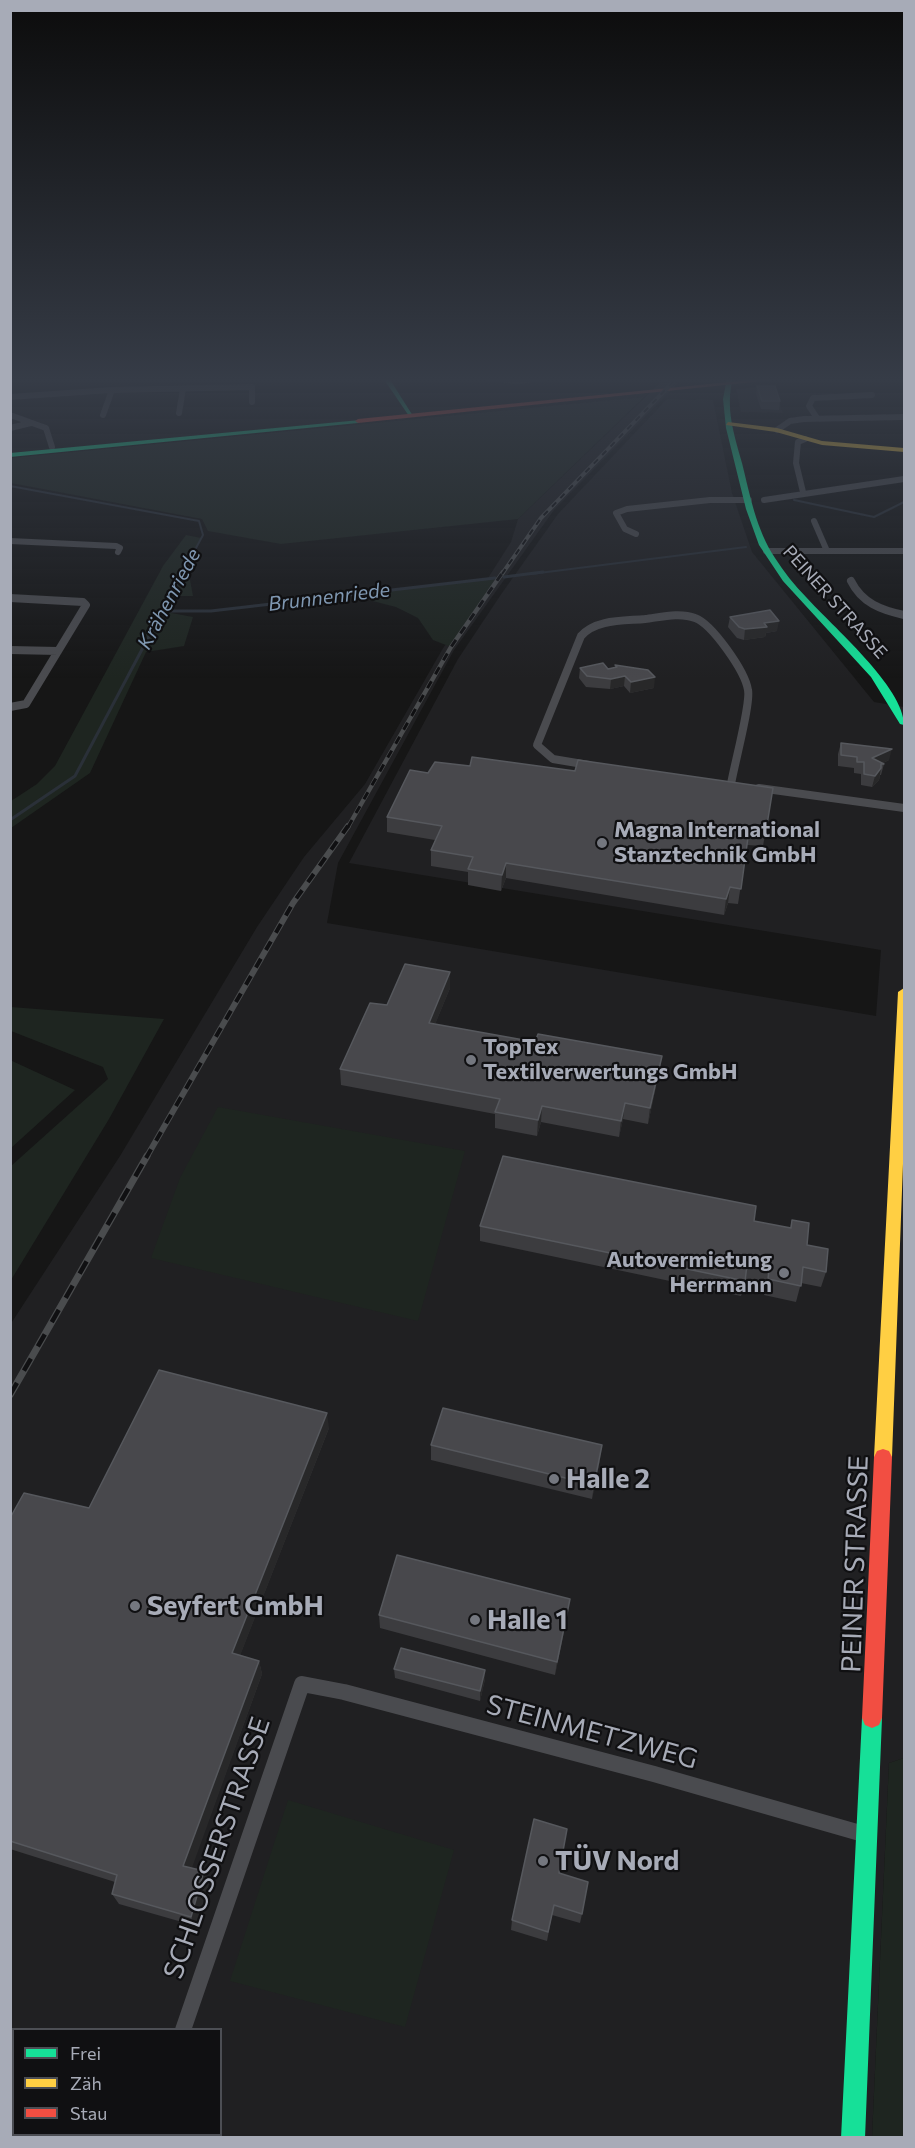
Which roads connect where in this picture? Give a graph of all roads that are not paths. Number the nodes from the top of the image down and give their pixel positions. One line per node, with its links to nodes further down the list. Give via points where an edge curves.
1 (743, 478): 5 (main road, PEINER STRASSE)
2 (800, 478): 4 (street)
3 (903, 478): 4 (street)
4 (803, 492): 6 (street)
5 (749, 500): 8 (street, via 710,500 616,513 625,529); 10 (main road, PEINER STRASSE)
6 (764, 500)
7 (814, 521): 11 (street)
8 (636, 534)
9 (10, 541): 13 (street, via 116,546 120,548)
10 (766, 551): 11 (street); 20 (main road, PEINER STRASSE, via 787,581 880,680)
11 (827, 551): 12 (street)
12 (904, 551)
13 (118, 552)
14 (851, 581): 16 (street, via 869,603)
15 (10, 598): 18 (street, via 86,605)
16 (904, 615)
17 (10, 650): 18 (street)
18 (58, 651): 19 (street, via 23,706)
19 (10, 707)
20 (904, 722)
21 (598, 766): 23 (street, via 552,760 537,745 581,636 588,628 604,623 683,615 705,623 741,669 749,691)
22 (720, 782): 23 (street)
23 (731, 783): 24 (street)
24 (743, 785)
25 (755, 787): 26 (street)
26 (904, 808)
27 (904, 992): 28 (main road, PEINER STRASSE)
28 (899, 1212): 30 (main road, PEINER STRASSE)
29 (302, 1684): 30 (street, STEINMETZWEG, via 643,1771); 31 (street, SCHLOSSERSTRASSE)
30 (868, 1835): 32 (main road, PEINER STRASSE)
31 (184, 2028)
32 (853, 2138)

